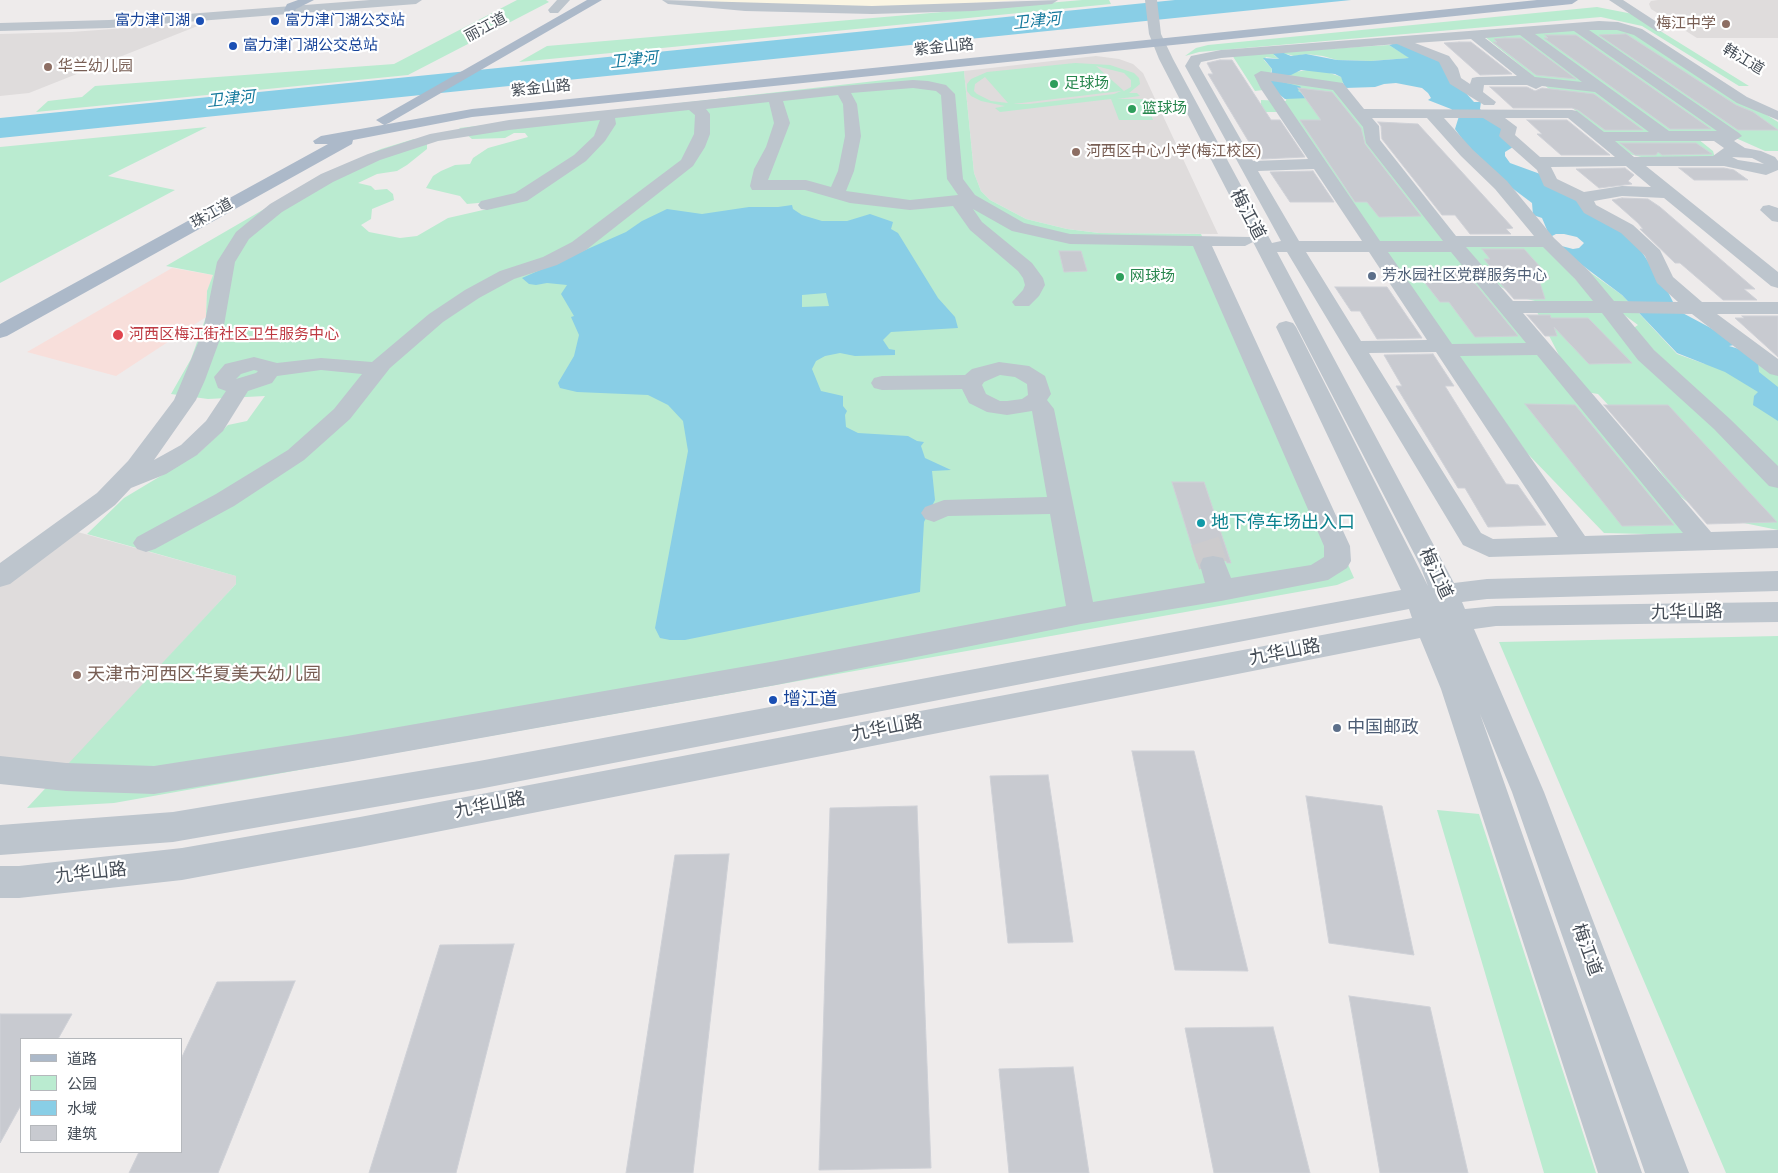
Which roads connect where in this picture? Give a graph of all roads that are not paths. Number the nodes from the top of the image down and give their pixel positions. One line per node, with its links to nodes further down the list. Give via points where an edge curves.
1 (322, 0): 13 (main road)
2 (375, 0): 13 (street)
3 (416, 0): 13 (street)
4 (564, 0): 15 (street)
5 (581, 0): 14 (main road)
6 (596, 0): 14 (main road, 丽江道)
7 (668, 0): 8 (street, via 764,8 872,10 973,7)
8 (1052, 0)
9 (1152, 0): 19 (street, 梅江道)
10 (1495, 0): 19 (main road, 紫金山路)
11 (1572, 0): 19 (main road, 紫金山路)
12 (1615, 0): 21 (street)
13 (308, 5): 16 (street, via 109,24)
14 (573, 7): 15 (main road, 丽江道); 31 (main road, 丽江道)
15 (554, 10): 23 (main road, 丽江道)
16 (0, 25)
17 (1577, 27): 18 (street); 24 (street, via 1599,25 1630,29); 26 (street)
18 (1523, 31): 20 (street); 28 (street)
19 (1147, 33): 33 (main road, 紫金山路); 41 (main road, 紫金山路, via 489,111); 64 (street, 梅江道)
20 (1473, 34): 22 (street); 25 (street)
21 (1672, 35)
22 (1397, 41): 27 (street, via 1444,59); 51 (street, via 1221,54 1196,59 1192,66)
23 (494, 43)
24 (1705, 76): 26 (street, via 1662,78); 40 (street, via 1742,100)
25 (1531, 81): 27 (street); 28 (street); 39 (street)
26 (1657, 83): 28 (street, via 1632,88); 43 (street, via 1734,136)
27 (1476, 86): 38 (street, via 1480,97)
28 (1599, 88): 42 (street)
29 (842, 90): 30 (street); 53 (street, via 850,104 853,136 846,171); 55 (street, via 913,84 941,88 948,94 955,179)
30 (775, 97): 32 (street); 53 (street, via 782,123 758,186 792,184)
31 (425, 98): 33 (main road, 珠江道)
32 (693, 106): 35 (street, via 627,117); 77 (street, via 703,114 702,134 687,162 580,246 507,275 472,294 407,341)
33 (389, 109): 41 (main road, 珠江道)
34 (1362, 113): 36 (street); 49 (street, via 1338,86 1261,76); 63 (street, via 1371,126 1372,140)
35 (608, 114): 59 (street, via 608,124 600,138 580,158 521,196); 79 (street, via 435,137 351,166 276,208 242,236 226,262 213,331)
36 (1432, 114): 37 (street); 54 (street)
37 (1488, 114): 38 (street); 48 (street, via 1508,127 1507,136)
38 (1506, 114): 39 (street)
39 (1572, 114): 44 (street)
40 (1778, 116)
41 (359, 121): 72 (main road, 珠江道); 73 (main road, 珠江道)
42 (1665, 136): 43 (street); 44 (street)
43 (1717, 136): 45 (street)
44 (1599, 137): 47 (street)
45 (1739, 151): 46 (street, via 1722,153); 50 (street)
46 (1724, 160): 47 (street); 50 (street, via 1750,169)
47 (1630, 161): 48 (street); 52 (street)
48 (1538, 162): 58 (street, via 1550,182)
49 (1318, 164): 51 (street); 62 (street)
50 (1774, 165)
51 (1247, 166): 61 (street)
52 (1669, 193): 58 (street, via 1622,191 1599,196); 66 (street)
53 (836, 194): 55 (street, via 910,205)
54 (1513, 198): 56 (street); 65 (street)
55 (964, 199): 60 (street, via 1018,227 1053,236 1116,241); 67 (street, via 976,226 1033,278 1032,292)
56 (1532, 200)
57 (1553, 203): 58 (street)
58 (1586, 203): 70 (street, via 1640,240 1653,254 1664,279)
59 (487, 205)
60 (1200, 241): 64 (street); 96 (street, via 1338,554 1338,561 1318,572 1217,578)
61 (1290, 241): 62 (street); 64 (street); 74 (street)
62 (1371, 241): 63 (street); 75 (street)
63 (1452, 241): 65 (street); 68 (street)
64 (1251, 242): 94 (street, 梅江道); 94 (street, 梅江道, via 1433,565)
65 (1548, 242): 69 (street, via 1582,275)
66 (1778, 282)
67 (1022, 302)
68 (1508, 307): 69 (street); 76 (street)
69 (1608, 307): 70 (street); 84 (street, via 1646,355)
70 (1688, 307): 71 (street); 78 (street)
71 (1778, 308)
72 (0, 318)
73 (0, 332)
74 (1353, 347): 75 (street); 91 (street, via 1472,539 1489,548)
75 (1444, 348): 76 (street); 91 (street)
76 (1544, 349): 89 (street)
77 (378, 369): 80 (street, via 321,364 270,370 260,381); 90 (street, via 342,414 296,455 225,500)
78 (1778, 369)
79 (194, 380): 80 (street); 85 (street, via 186,400)
80 (233, 382): 85 (street, via 215,426 190,450 157,469)
81 (972, 382): 82 (street); 83 (street, via 972,392 977,398 995,407 1018,408); 83 (street, via 989,370 1021,371 1040,387)
82 (882, 383)
83 (1036, 400): 86 (street, via 1043,409)
84 (1778, 480)
85 (125, 481): 92 (street, via 106,499)
86 (1061, 505): 87 (street, via 944,508); 96 (street)
87 (934, 514)
88 (1778, 538): 89 (street)
89 (1705, 542): 91 (street)
90 (146, 543)
91 (1578, 546)
92 (0, 577)
93 (1778, 581): 94 (street, 九华山路, via 1487,589)
94 (1437, 609): 95 (street, 九华山路, via 1496,616); 98 (street, 九华山路, via 202,822 164,828); 99 (street, 九华山路, via 267,848 182,864); 100 (street, 梅江道, via 1471,733); 101 (street, 梅江道, via 1528,792)
95 (1778, 612)
96 (1081, 614): 97 (street, via 776,673 154,780 66,777)
97 (0, 770)
98 (0, 840)
99 (0, 882)
100 (1620, 1173)
101 (1667, 1173)

